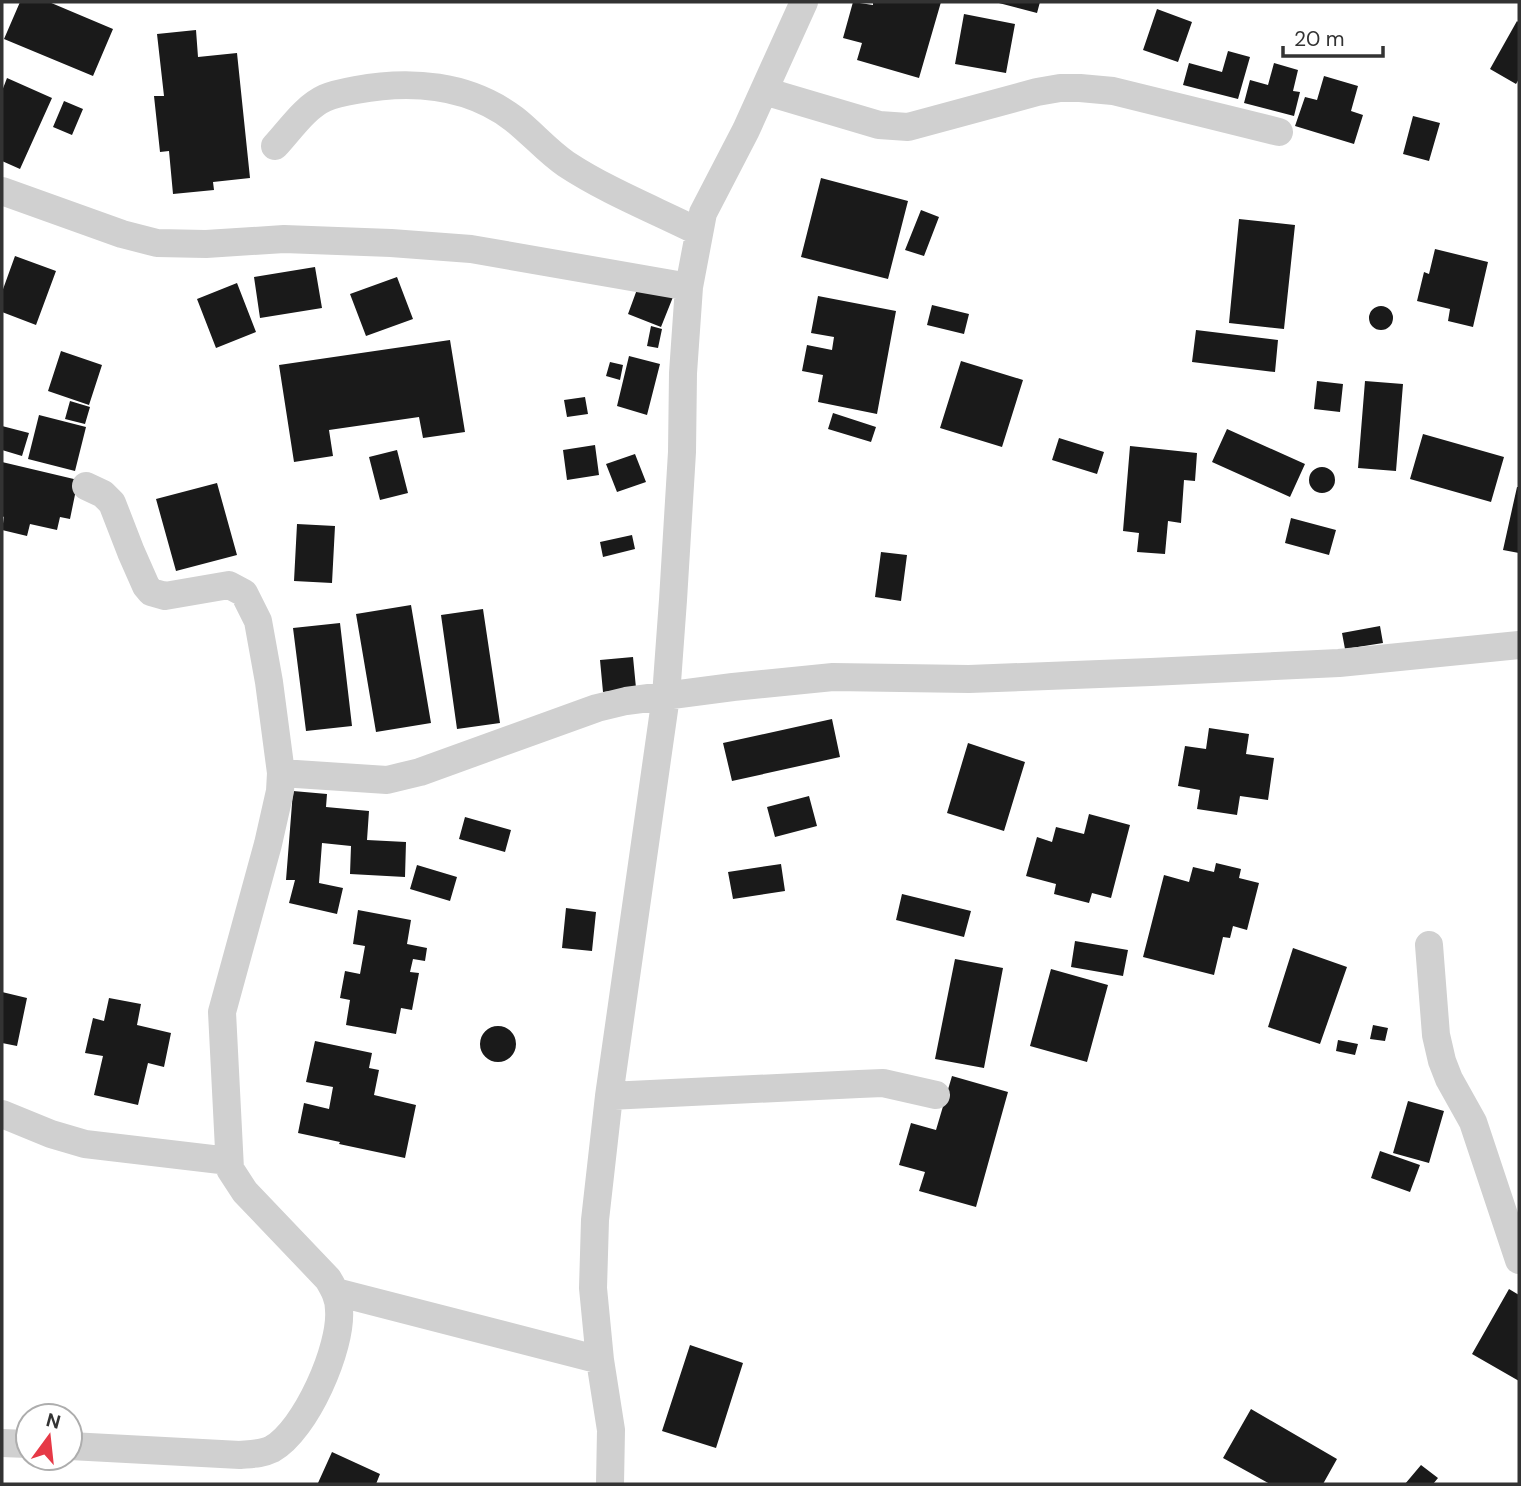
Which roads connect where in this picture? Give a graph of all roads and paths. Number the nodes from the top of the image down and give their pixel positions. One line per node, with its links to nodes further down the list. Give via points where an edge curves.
1 (804, 2): 2 (street)
2 (764, 91): 3 (street, via 879,125 908,127 1037,92 1080,88 1113,91); 6 (street, via 703,213)
3 (1279, 132)
4 (275, 146): 6 (street, via 323,99 376,86 423,84 463,93 495,107 587,177)
5 (2, 191): 7 (street, via 157,243 284,239 471,249)
6 (699, 232): 7 (street)
7 (689, 287): 10 (street)
8 (86, 486): 11 (street, via 112,503 151,592 165,596 229,585 244,593 258,621)
9 (1519, 645): 10 (street, via 1339,663 1151,672 969,679 833,677)
10 (666, 696): 11 (street, via 597,708 420,772 387,779); 14 (street)
11 (281, 773): 16 (street, via 268,844 222,1012)
12 (1429, 945): 17 (street, via 1442,1061 1473,1122)
13 (936, 1095): 14 (street, via 883,1083 859,1083)
14 (609, 1096): 19 (street, via 593,1259)
15 (2, 1114): 16 (street, via 85,1144)
16 (229, 1161): 18 (street, via 233,1177 245,1192)
17 (1519, 1260)
18 (336, 1292): 19 (street); 20 (street, via 338,1330 323,1378 301,1421 271,1450 240,1455)
19 (600, 1360): 21 (street, via 611,1430)
20 (84, 1448)
21 (610, 1484)

